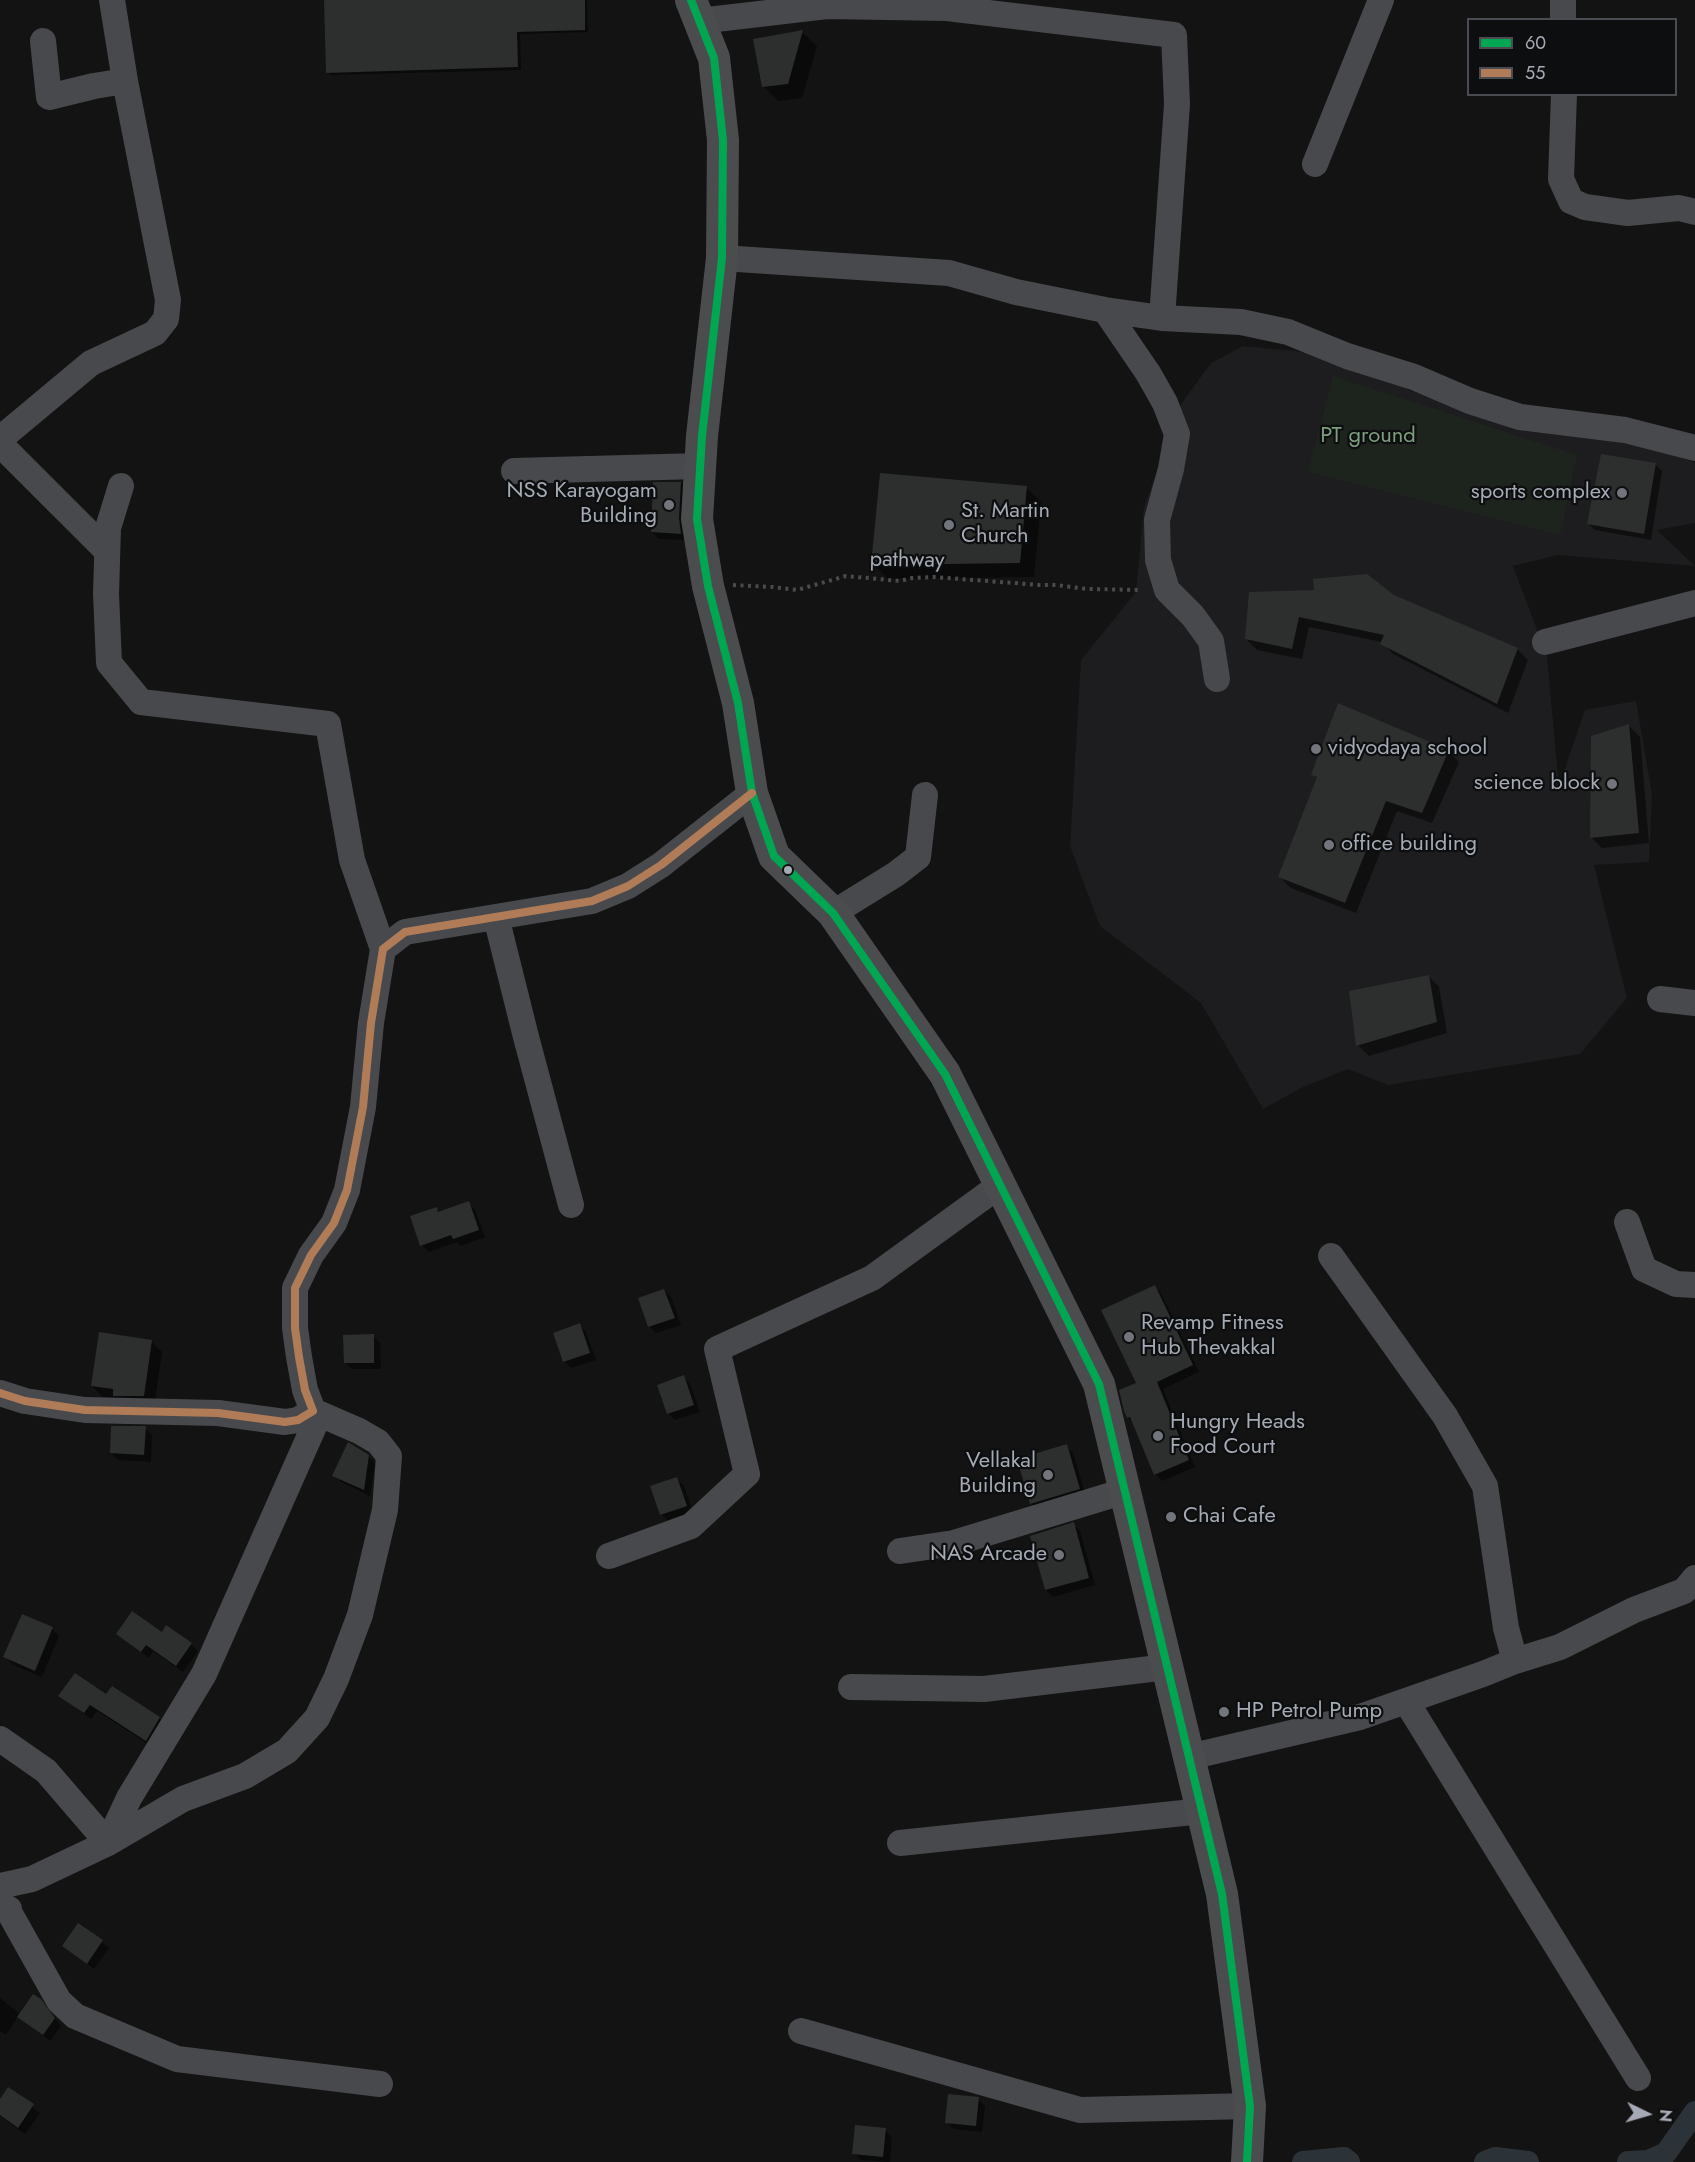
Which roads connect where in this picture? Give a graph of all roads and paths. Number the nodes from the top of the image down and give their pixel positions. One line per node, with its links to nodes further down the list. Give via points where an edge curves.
1 (112, 0): 7 (street)
2 (1381, 0): 9 (street)
3 (1563, 0): 5 (street)
4 (695, 10): 11 (main road, via 714,58 723,140); 13 (street, via 947,8 1174,35 1176,104)
5 (1563, 18)
6 (43, 41): 7 (street, via 49,98)
7 (125, 81): 14 (street, via 168,300 166,319 155,333 91,363)
8 (1564, 96): 10 (street, via 1562,178 1571,201 1628,213 1679,208)
9 (1315, 164)
10 (1695, 212)
11 (722, 258): 12 (street, via 949,273 1016,292); 17 (main road)
12 (1105, 310): 13 (street); 25 (street, via 1148,373 1177,434 1157,520 1158,560 1167,590 1211,641)
13 (1162, 318): 16 (street, via 1241,322 1288,332 1520,417 1625,430)
14 (0, 439)
15 (0, 444): 20 (street)
16 (1695, 448)
17 (700, 466): 18 (street); 21 (main road, via 697,519)
18 (514, 471)
19 (121, 486): 20 (street, via 108,528)
20 (107, 551): 30 (street, via 109,663 141,702 328,724 352,860)
21 (708, 586): 22 (path, pathway, via 797,590 846,576 890,581 934,577 1087,590); 26 (main road, via 738,703)
22 (1142, 590)
23 (1695, 603): 24 (street)
24 (1545, 642)
25 (1217, 679)
26 (752, 793): 28 (main road, via 774,856); 29 (street, via 628,886 592,901)
27 (925, 795): 28 (street, via 918,857)
28 (833, 913): 33 (main road, via 945,1074)
29 (496, 917): 30 (street, via 405,932); 34 (street)
30 (383, 949): 39 (street, via 363,1107 347,1190 334,1223 311,1255 295,1288 299,1357 305,1390)
31 (1660, 999): 32 (street)
32 (1695, 1003)
33 (1000, 1185): 40 (main road, via 1099,1384); 42 (street, via 872,1278 717,1349 747,1474 691,1526)
34 (571, 1205)
35 (1627, 1222): 37 (street, via 1644,1269 1676,1284)
36 (1331, 1256): 44 (street, via 1445,1416 1485,1486 1502,1607)
37 (1695, 1285)
38 (0, 1393): 39 (street, via 85,1410 218,1413 285,1422)
39 (316, 1413): 51 (street, via 204,1674 129,1798); 51 (street, via 378,1442 389,1456 385,1510 376,1553 360,1616 336,1679 317,1718 287,1751 245,1776 183,1799)
40 (1125, 1491): 41 (street, via 954,1542); 45 (main road)
41 (900, 1551)
42 (609, 1556)
43 (1695, 1578): 44 (street, via 1684,1591 1634,1610 1560,1647)
44 (1515, 1661): 47 (street)
45 (1167, 1667): 46 (street, via 984,1689); 49 (main road)
46 (851, 1687)
47 (1406, 1701): 49 (street, via 1360,1717); 55 (street)
48 (0, 1739): 51 (street, via 46,1771)
49 (1189, 1757): 50 (main road)
50 (1202, 1811): 52 (street); 57 (main road, via 1222,1894)
51 (108, 1843): 53 (street, via 32,1879)
52 (900, 1843)
53 (3, 1905): 56 (street, via 59,2001 75,2016 177,2059)
54 (801, 2031): 57 (street, via 1080,2110)
55 (1638, 2078)
56 (380, 2084)
57 (1250, 2106): 58 (main road)
58 (1246, 2162)

